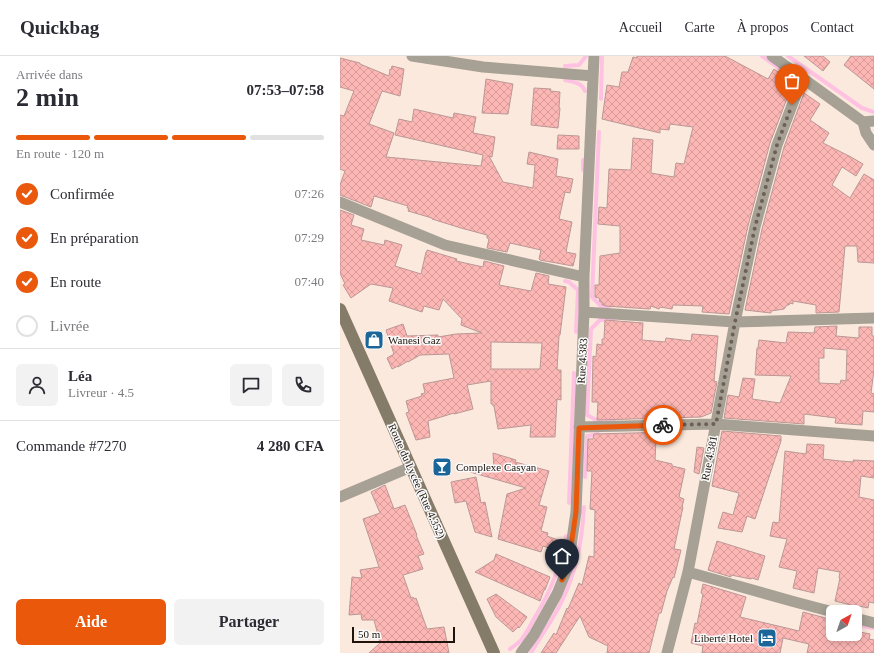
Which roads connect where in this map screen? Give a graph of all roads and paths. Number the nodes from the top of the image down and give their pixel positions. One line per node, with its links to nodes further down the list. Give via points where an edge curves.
1 (412, 56): 4 (street, via 483,67)
2 (594, 56): 4 (street, Rue 4.383)
3 (772, 56): 5 (street)
4 (593, 76): 9 (street, Rue 4.383)
5 (802, 79): 6 (street); 13 (street, Rue 4.381, via 777,145 755,227)
6 (869, 122): 7 (street, via 866,133)
7 (874, 145)
8 (340, 202): 9 (street, via 445,245)
9 (584, 277): 11 (street, Rue 4.383)
10 (340, 309): 17 (main road, Route du Lycée (Rue 4.352))
11 (584, 312): 13 (street); 15 (street, Rue 4.383)
12 (874, 318): 13 (street)
13 (735, 322): 14 (street, Rue 4.381)
14 (716, 424): 15 (street); 16 (street); 19 (street, Rue 4.381)
15 (579, 428): 24 (street, Rue 4.383, via 576,512 568,567 558,594)
16 (874, 436)
17 (411, 467): 18 (street); 23 (main road, Route du Lycée (Rue 4.352))
18 (340, 497)
19 (688, 572): 20 (street); 25 (street, Rue 4.381)
20 (826, 610)
21 (862, 620): 22 (street)
22 (874, 623)
23 (494, 653)
24 (521, 653)
25 (667, 653)

